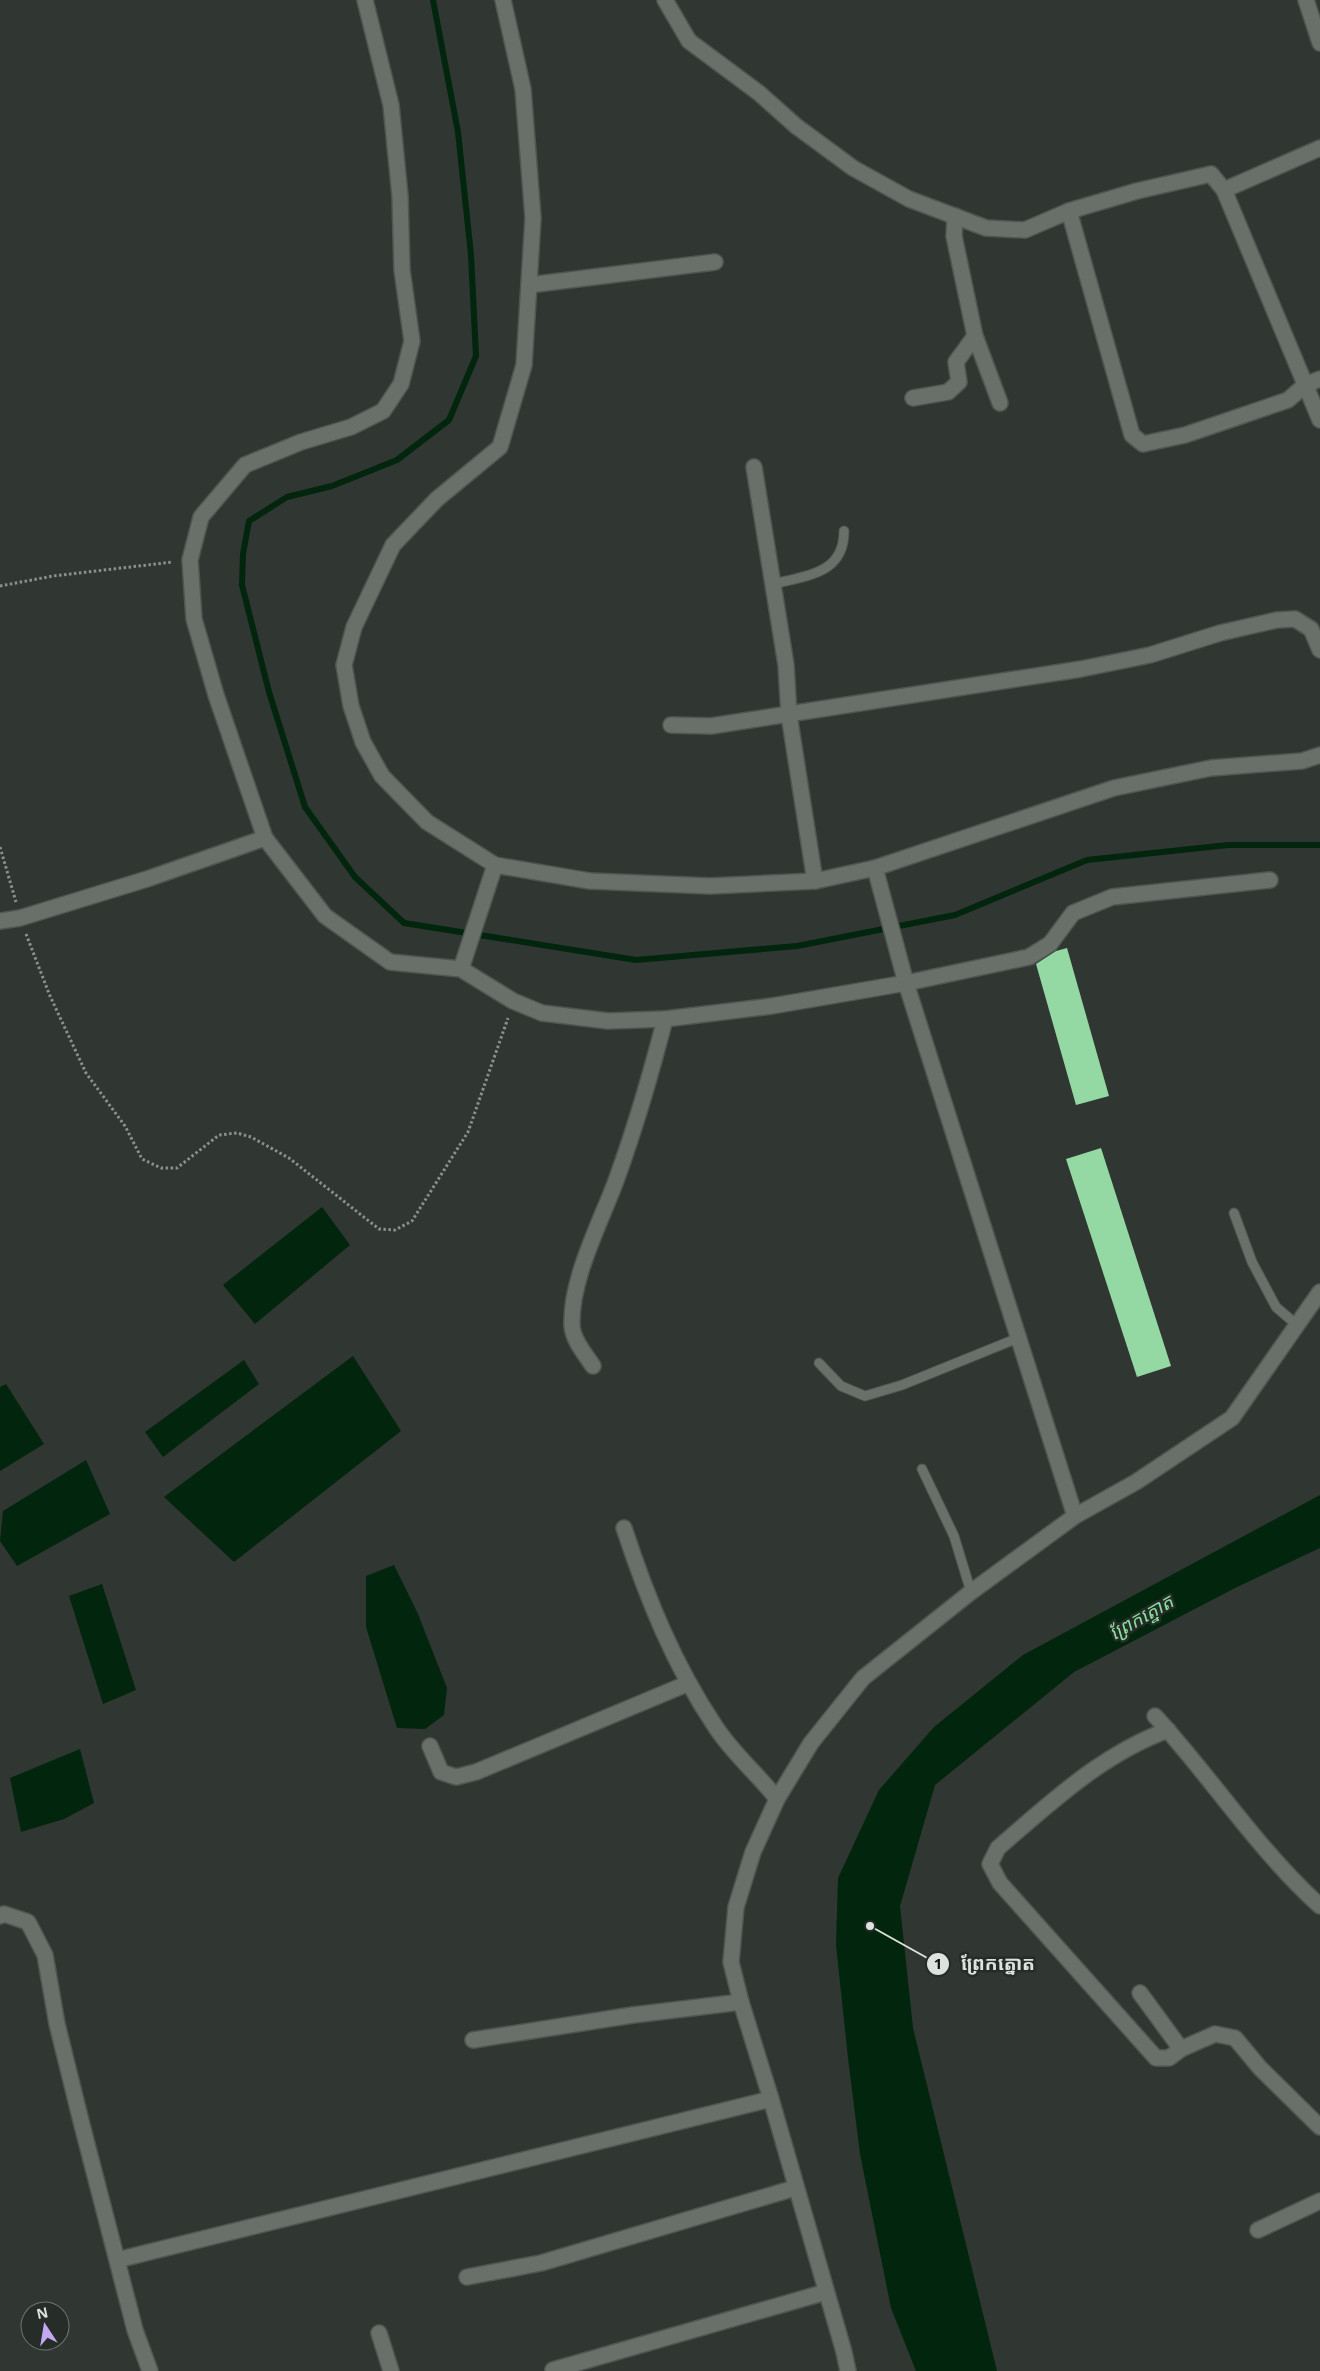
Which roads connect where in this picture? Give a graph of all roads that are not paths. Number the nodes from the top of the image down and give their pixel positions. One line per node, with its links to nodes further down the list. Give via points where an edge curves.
1 (365, 0): 25 (street, via 392,114 400,196 402,270 412,341 401,384 383,411 351,427 301,442 245,465 201,517 190,560 194,620 216,695)
2 (504, 0): 11 (street, via 523,90 533,218)
3 (664, 0): 9 (street, via 689,41 759,92 796,126 854,168 909,198)
4 (1306, 0): 5 (street)
5 (1320, 43)
6 (1320, 148): 7 (street)
7 (1224, 190): 8 (street, via 1211,174 1137,191); 14 (street)
8 (1069, 212): 9 (street, via 1025,230 986,228); 14 (street, via 1132,434 1137,440 1150,444 1185,435 1288,400)
9 (955, 216): 12 (street, via 954,236)
10 (716, 262): 11 (street)
11 (529, 284): 26 (street, via 524,365 500,447 437,498 393,545 354,627 344,664 350,706 363,742 382,776 427,822)
12 (975, 336): 15 (street, via 956,362 959,382 948,392); 16 (street)
13 (1320, 379): 14 (street)
14 (1306, 385): 17 (street)
15 (913, 398)
16 (1000, 403)
17 (1320, 420)
18 (754, 467): 20 (street)
19 (844, 531): 20 (lane, via 844,546 832,566)
20 (774, 584): 22 (street, via 786,664)
21 (1320, 650): 22 (street, via 1311,628 1296,619 1277,620 1220,633 1150,655 1081,669)
22 (789, 715): 23 (street, via 711,726); 29 (street)
23 (672, 725)
24 (1320, 755): 27 (street, via 1302,761 1211,768 1114,788)
25 (266, 838): 30 (street, via 147,879 20,918); 31 (street, via 325,916 390,962)
26 (494, 865): 29 (street, via 590,881 710,886); 31 (street)
27 (875, 868): 29 (street); 32 (street)
28 (1270, 880): 32 (street, via 1112,897 1073,913 1050,944 1029,957)
29 (814, 881)
30 (0, 921)
31 (460, 969): 33 (street, via 513,1001 542,1013 608,1021)
32 (906, 983): 33 (street, via 772,1006); 37 (street)
33 (665, 1019): 39 (street, via 643,1105 587,1255 573,1310 572,1328)
34 (1234, 1212): 36 (lane, via 1252,1262 1276,1307)
35 (1320, 1292): 36 (street)
36 (1297, 1325): 41 (street, via 1232,1418 1136,1482)
37 (1018, 1338): 38 (lane, via 902,1385 865,1396 841,1386); 41 (street)
38 (819, 1363)
39 (593, 1366)
40 (922, 1468): 43 (lane, via 954,1536)
41 (1075, 1516): 43 (street)
42 (624, 1528): 44 (street, via 644,1588)
43 (971, 1592): 48 (street, via 864,1678 811,1743)
44 (689, 1682): 47 (street, via 476,1772 456,1777 441,1772); 48 (street, via 715,1727)
45 (1156, 1716): 46 (street)
46 (1168, 1730): 49 (street, via 1244,1826); 54 (street, via 1131,1746 1083,1776 998,1848 990,1864 1000,1882 1156,2058 1169,2058)
47 (430, 1746)
48 (777, 1799): 52 (street, via 753,1852 736,1907 731,1962)
49 (1320, 1906)
50 (0, 1916): 60 (street, via 4,1914 28,1922 45,1956 57,2024)
51 (1140, 1993): 54 (street)
52 (741, 2002): 53 (street); 55 (street)
53 (473, 2040)
54 (1181, 2049): 56 (street, via 1215,2034 1235,2038)
55 (771, 2099): 57 (street); 60 (street)
56 (1320, 2128)
57 (795, 2188): 61 (street, via 541,2263); 62 (street)
58 (1320, 2201): 59 (street)
59 (1258, 2230)
60 (117, 2260): 65 (street, via 135,2330)
61 (467, 2277)
62 (826, 2292): 64 (street); 67 (street)
63 (379, 2333): 66 (street)
64 (553, 2370)
65 (150, 2371)
66 (391, 2371)
67 (848, 2371)

